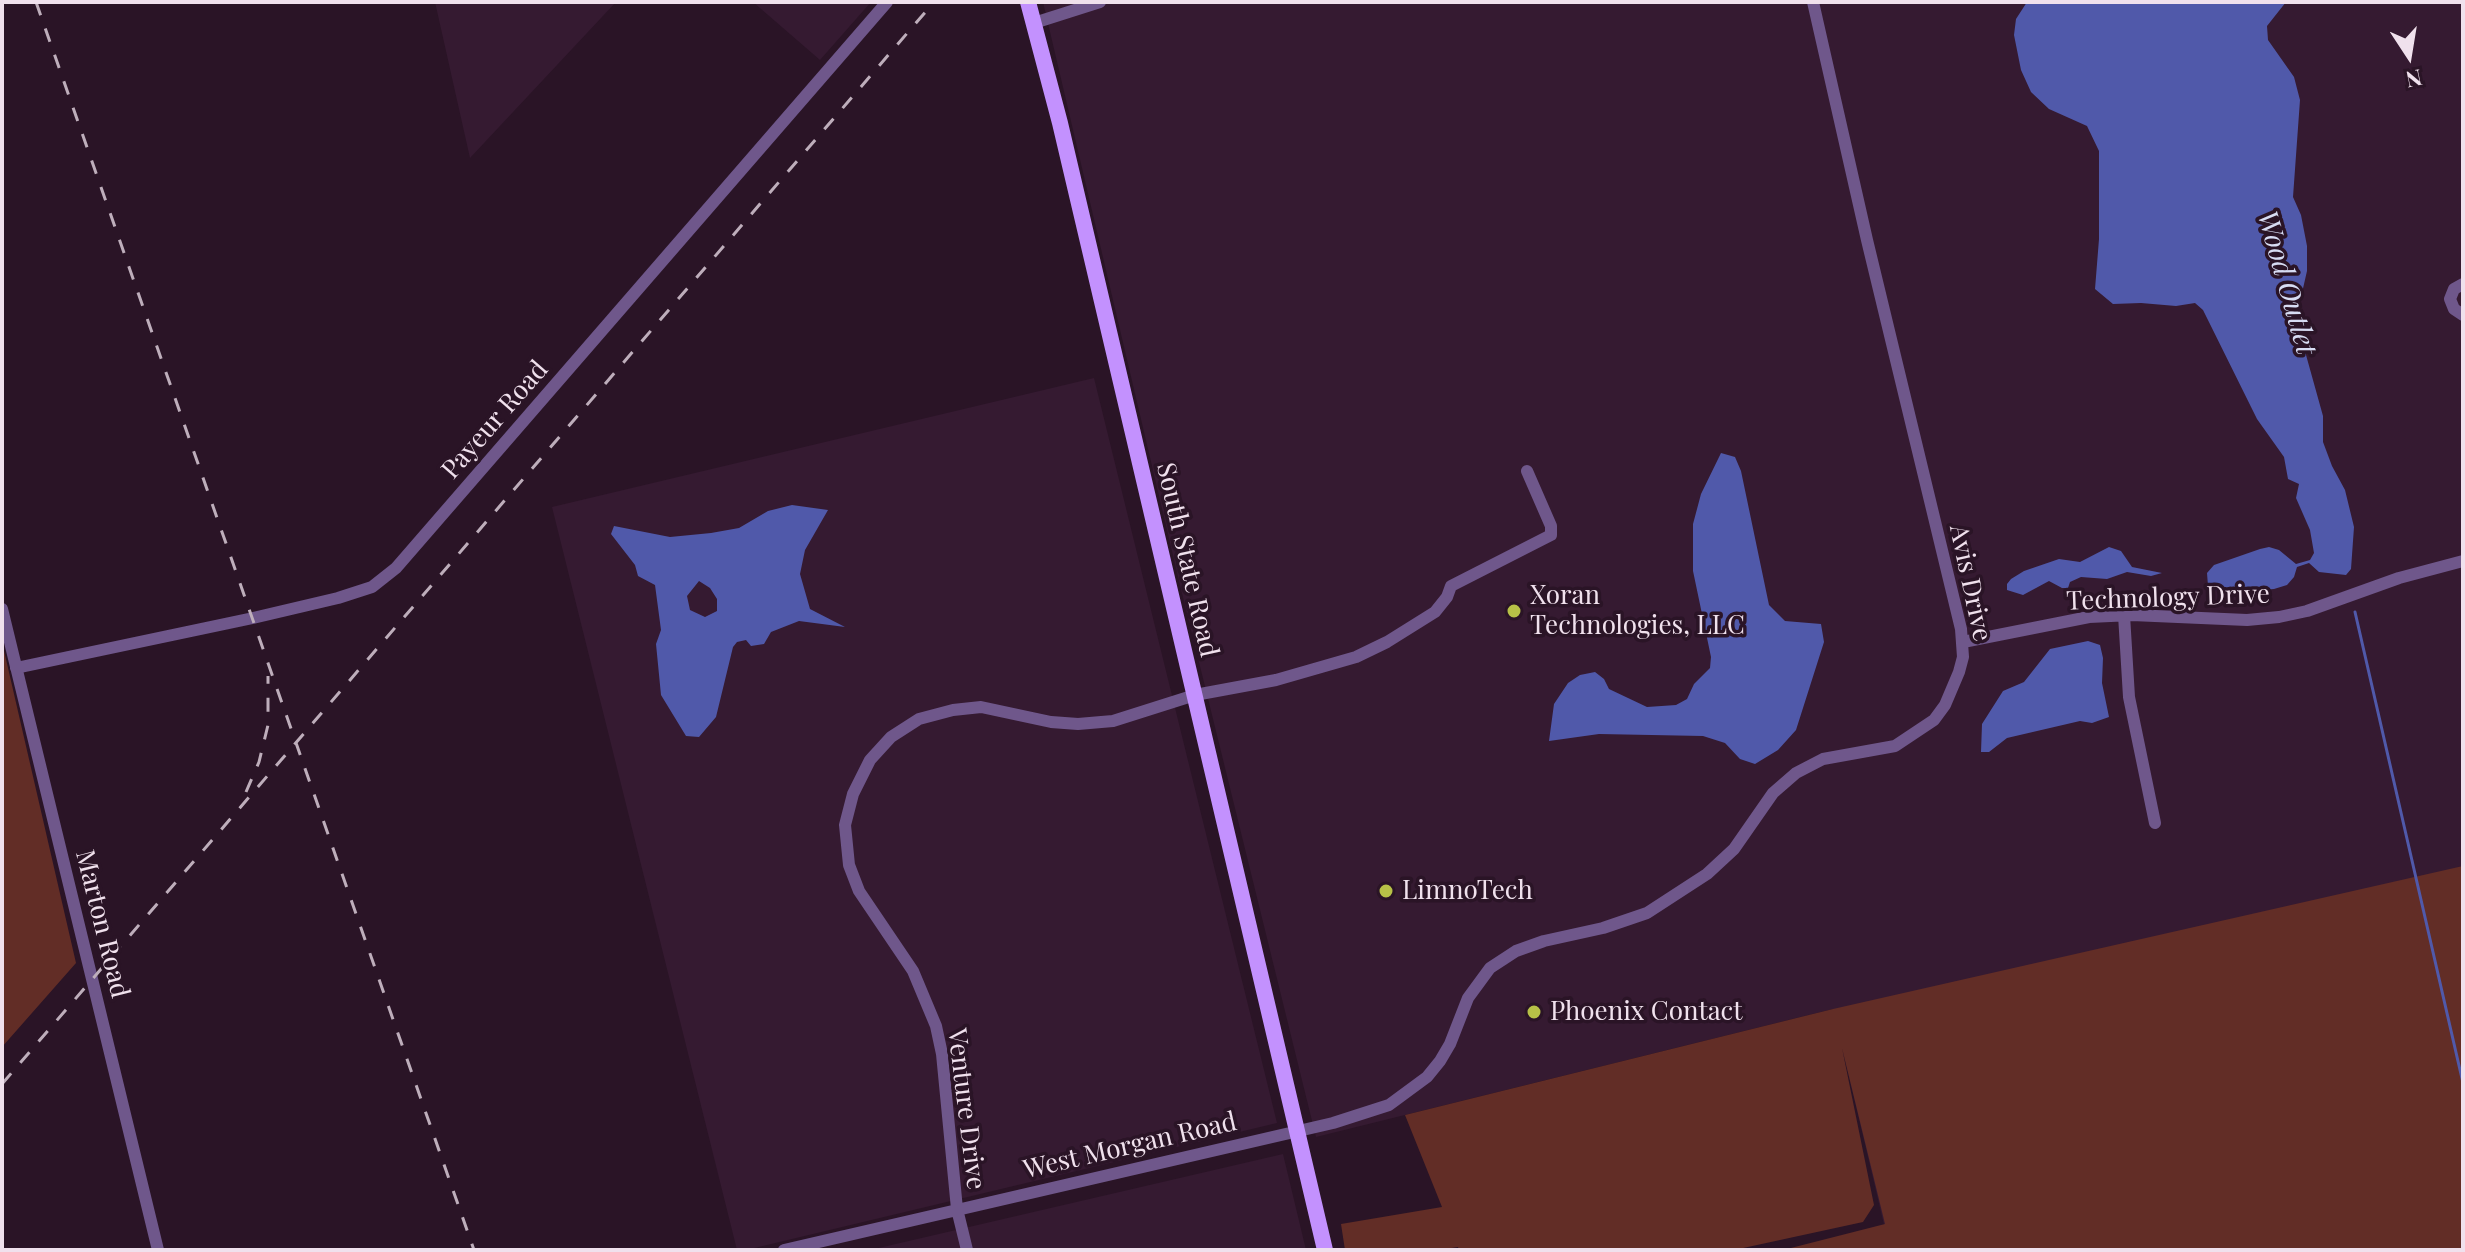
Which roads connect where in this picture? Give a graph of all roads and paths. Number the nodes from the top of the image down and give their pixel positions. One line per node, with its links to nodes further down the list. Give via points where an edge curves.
1 (887, 2): 13 (street, Payeur Road, via 396,568 372,587)
2 (1028, 2): 5 (main road, South State Road)
3 (1100, 2): 5 (street)
4 (1813, 2): 12 (street, Avis Drive)
5 (1034, 23): 14 (main road, South State Road)
6 (2463, 284): 7 (street, via 2450,299)
7 (2463, 315)
8 (1527, 471): 14 (street, Venture Drive, via 1551,535 1451,586 1435,612 1356,657 1272,681)
9 (2463, 561): 11 (street, Technology Drive, via 2279,617)
10 (2, 609): 13 (street, Marton Road)
11 (2124, 615): 12 (street, Technology Drive); 15 (street, via 2129,697)
12 (1963, 642): 16 (street, Avis Drive, via 1952,691 1922,730 1886,749 1823,759 1796,773 1773,793 1734,849 1707,874 1647,913 1516,951 1478,982 1450,1044 1427,1077 1389,1105)
13 (16, 668): 18 (street, Marton Road)
14 (1195, 695): 16 (main road, South State Road); 17 (street, Venture Drive, via 1113,721 1051,722 981,707 919,719 891,737 870,760 853,794 845,825 849,865 859,891 913,971 936,1026)
15 (2155, 823)
16 (1298, 1130): 17 (street, West Morgan Road); 21 (main road, South State Road)
17 (957, 1209): 19 (street, West Morgan Road); 20 (street, Venture Drive)
18 (158, 1250)
19 (784, 1250)
20 (967, 1250)
21 (1325, 1250)

